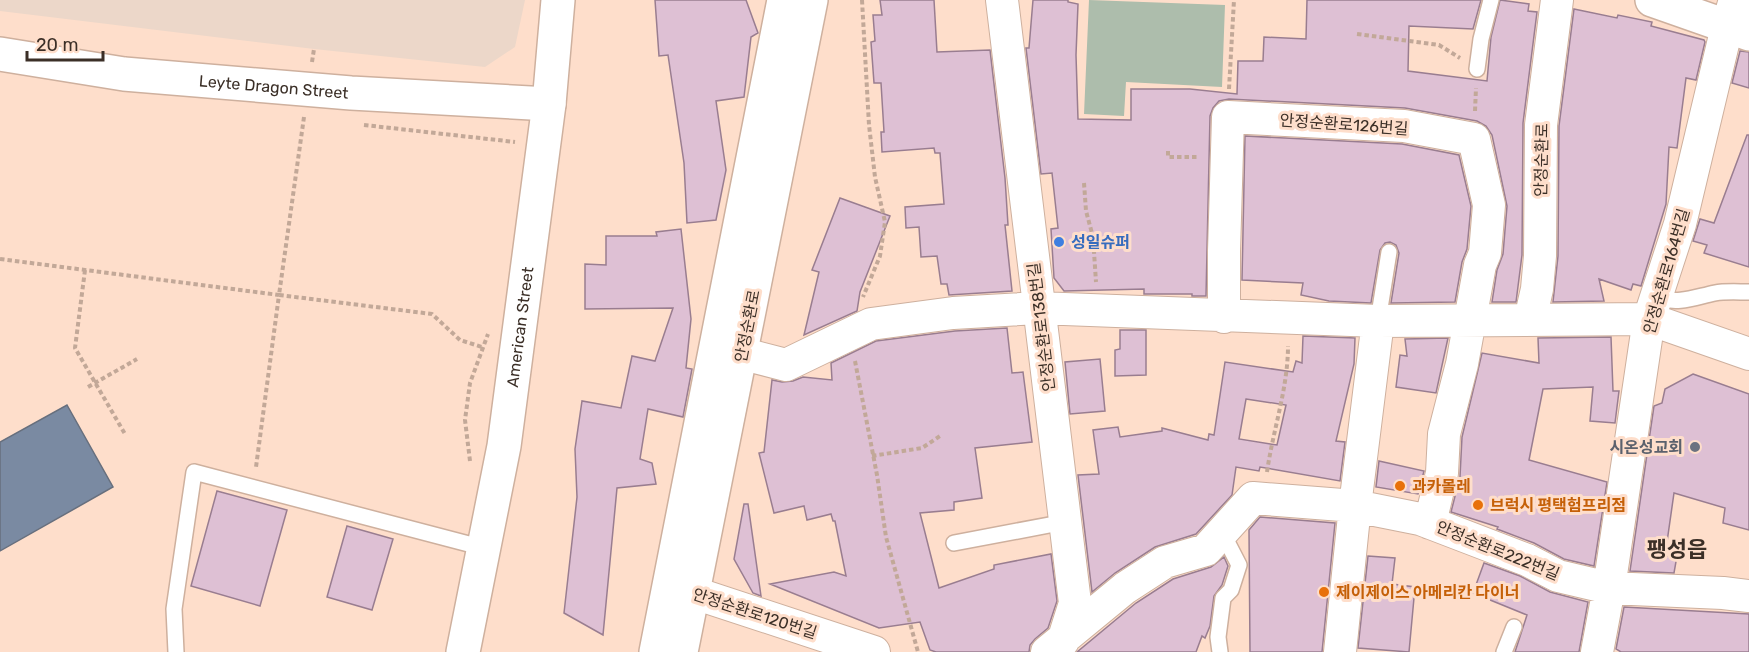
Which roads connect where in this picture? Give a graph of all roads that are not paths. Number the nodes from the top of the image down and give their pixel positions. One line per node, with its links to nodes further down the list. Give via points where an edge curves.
1 (558, 0): 11 (street, American Street)
2 (784, 0): 20 (street, 안정순환로)
3 (811, 0): 20 (street, 안정순환로)
4 (1002, 0): 14 (street, 안정순환로138번길)
5 (1491, 0): 10 (lane)
6 (1557, 0): 18 (street, 안정순환로, via 1541,125 1540,256)
7 (1652, 0): 8 (street)
8 (1739, 13): 15 (street, 안정순환로164번길)
9 (0, 54): 11 (street, Leyte Dragon Street, via 124,74 308,90)
10 (1477, 69)
11 (549, 104): 27 (street, American Street, via 504,446)
12 (1389, 252): 19 (lane)
13 (1749, 292): 15 (lane, via 1717,292)
14 (1038, 308): 16 (street); 20 (street, via 953,313 872,324 786,365); 23 (street, 안정순환로138번길)
15 (1653, 308): 18 (street); 21 (street); 29 (street, 안정순환로164번길)
16 (1224, 316): 17 (street, 안정순환로126번길, via 1228,117 1404,126 1474,139 1489,205 1485,253); 19 (street)
17 (1470, 319): 18 (street); 19 (street); 24 (street, via 1444,434 1442,473)
18 (1530, 320)
19 (1378, 321): 22 (street)
20 (728, 350): 28 (street, 안정순환로)
21 (1749, 354)
22 (1355, 506): 24 (street, 안정순환로222번길); 25 (street, 안정순환로222번길, via 1253,498); 39 (street)
23 (1065, 522): 26 (lane); 32 (street, 안정순환로138번길, via 1075,603)
24 (1430, 523): 29 (street, 안정순환로222번길, via 1558,576)
25 (1222, 532): 32 (street, via 1206,550 1165,562 1125,588); 38 (lane, via 1239,565 1231,590 1223,598)
26 (954, 543)
27 (484, 548): 33 (lane, via 194,472 174,609); 34 (street, American Street)
28 (681, 588): 35 (street, 안정순환로); 36 (street, 안정순환로); 37 (street, 안정순환로120번길)
29 (1609, 588): 30 (street, 안정순환로222번길); 41 (street, 안정순환로164번길)
30 (1749, 596)
31 (1514, 627): 40 (lane)
32 (1057, 648)
33 (176, 652)
34 (463, 652)
35 (656, 652)
36 (681, 652)
37 (874, 652)
38 (1220, 652)
39 (1340, 652)
40 (1504, 652)
41 (1597, 652)

